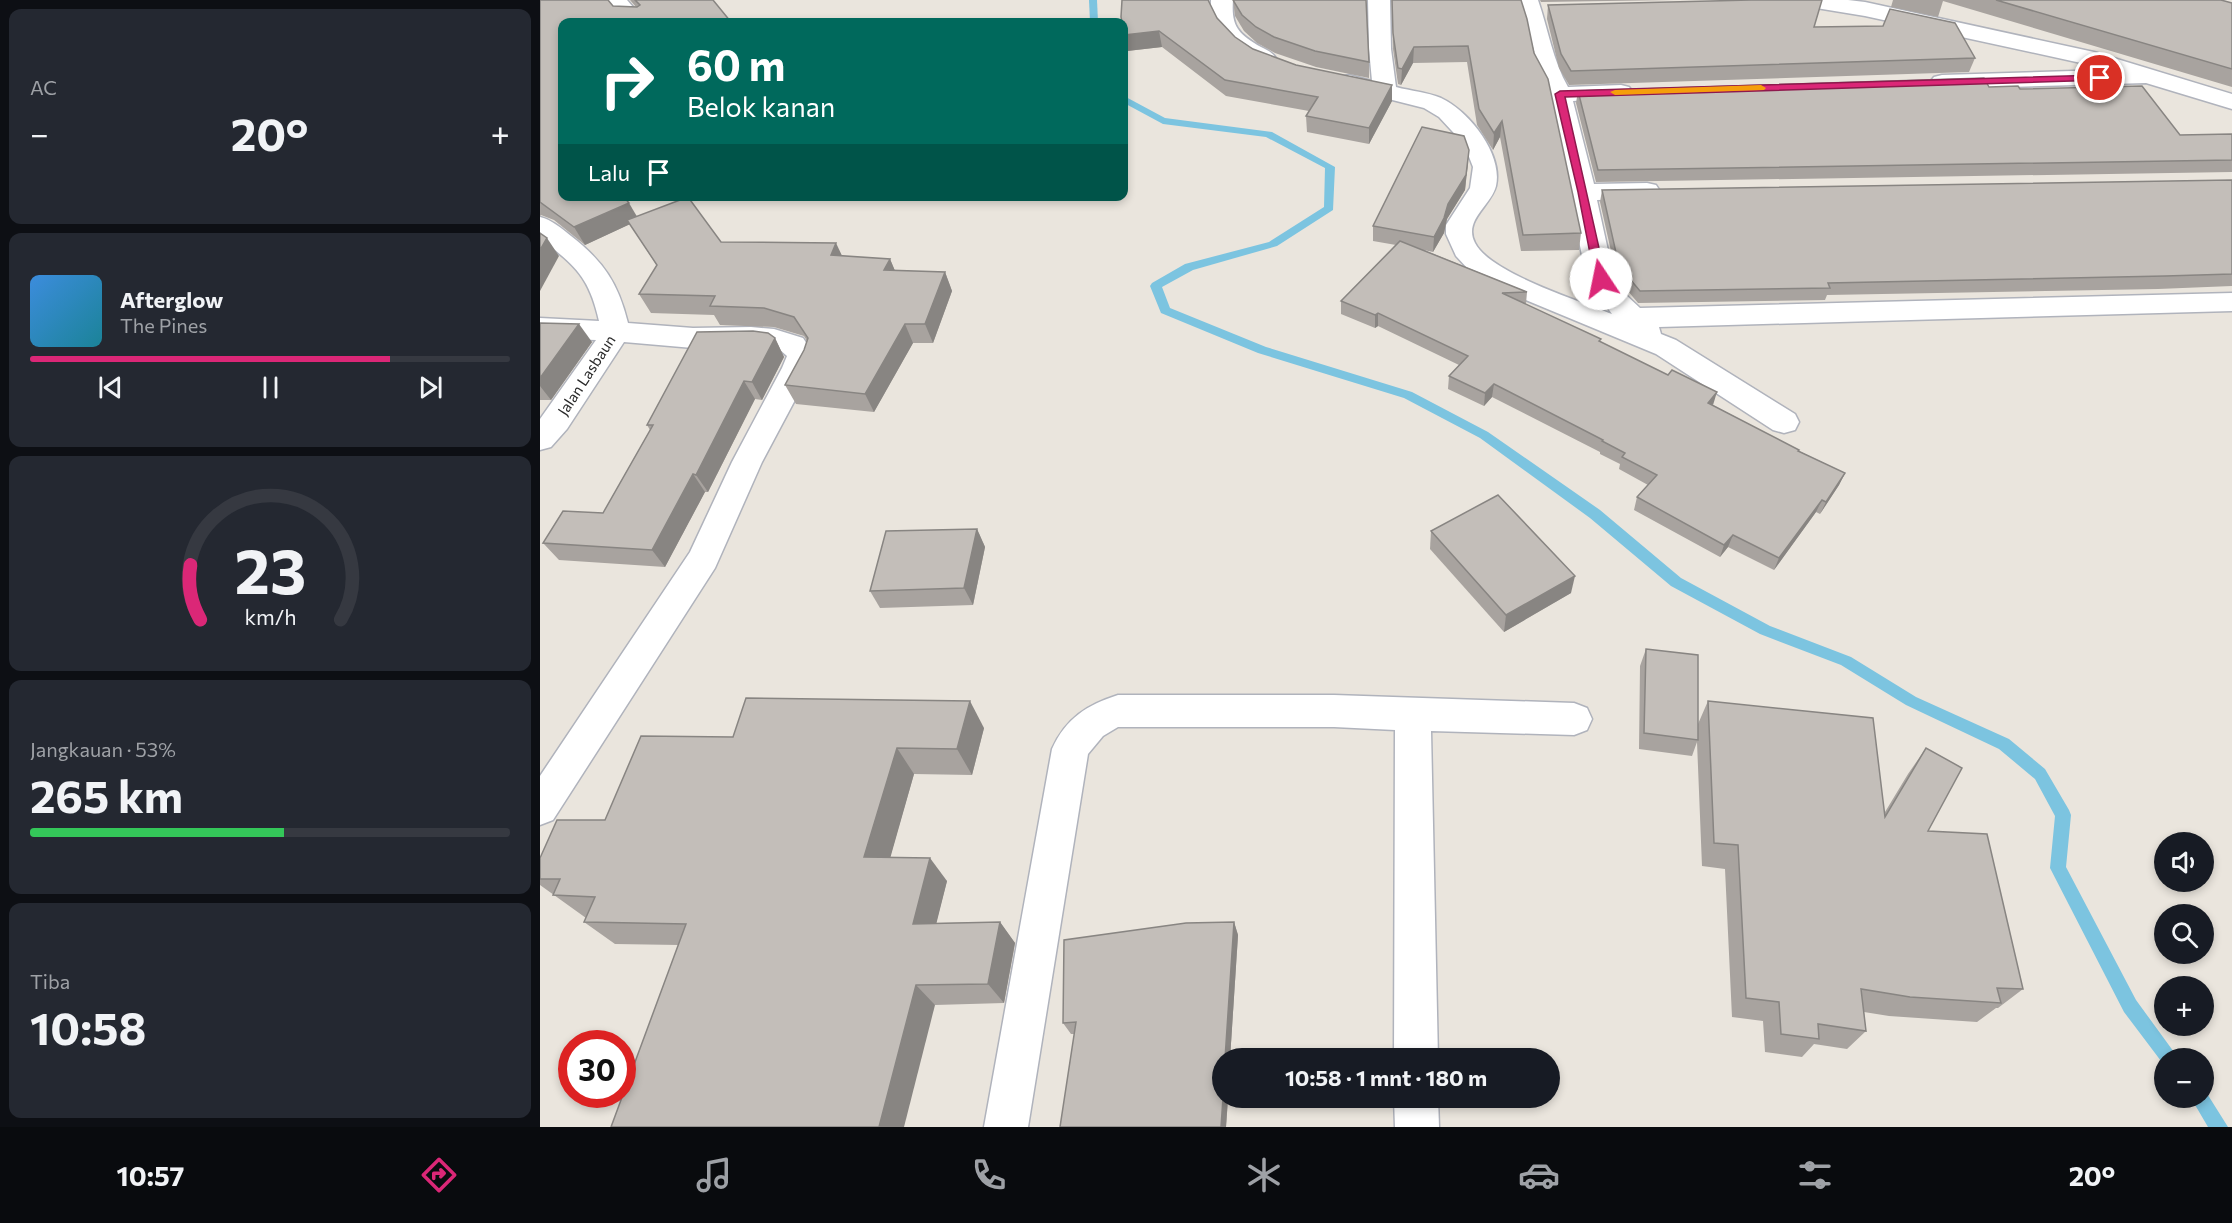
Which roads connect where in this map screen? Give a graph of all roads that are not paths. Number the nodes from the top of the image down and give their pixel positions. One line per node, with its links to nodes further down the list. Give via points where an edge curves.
1 (615, 0): 6 (street)
2 (1222, 0): 7 (street, via 1222,20 1245,49)
3 (1379, 0): 11 (street)
4 (1798, 1): 8 (street, via 1864,9 2086,57)
5 (1538, 7): 13 (street, via 1546,69)
6 (631, 18)
7 (1287, 68)
8 (2147, 76): 10 (street); 14 (street)
9 (1330, 78): 11 (street)
10 (1919, 83)
11 (1385, 90): 22 (street, via 1447,111 1482,154 1483,188 1458,231 1462,244 1478,263 1502,280)
12 (1644, 92): 13 (street)
13 (1560, 94): 16 (street)
14 (2232, 102)
15 (1666, 190): 16 (street)
16 (1583, 192): 19 (street, via 1601,279)
17 (540, 225): 21 (street, Jalan Lasbaun, via 599,279)
18 (2232, 302): 19 (street)
19 (1632, 318): 22 (street)
20 (540, 328): 21 (street)
21 (616, 332): 24 (street, Jalan Lasbaun); 27 (street, via 785,340 796,346 801,356 703,559)
22 (1666, 347): 23 (street)
23 (1784, 422)
24 (540, 439)
25 (1413, 715): 26 (street); 28 (street); 30 (street, via 1119,711 1100,716 1087,725 1070,749)
26 (1574, 719)
27 (540, 808)
28 (1416, 1048)
29 (1416, 1108): 31 (street)
30 (1006, 1127)
31 (1416, 1127)

